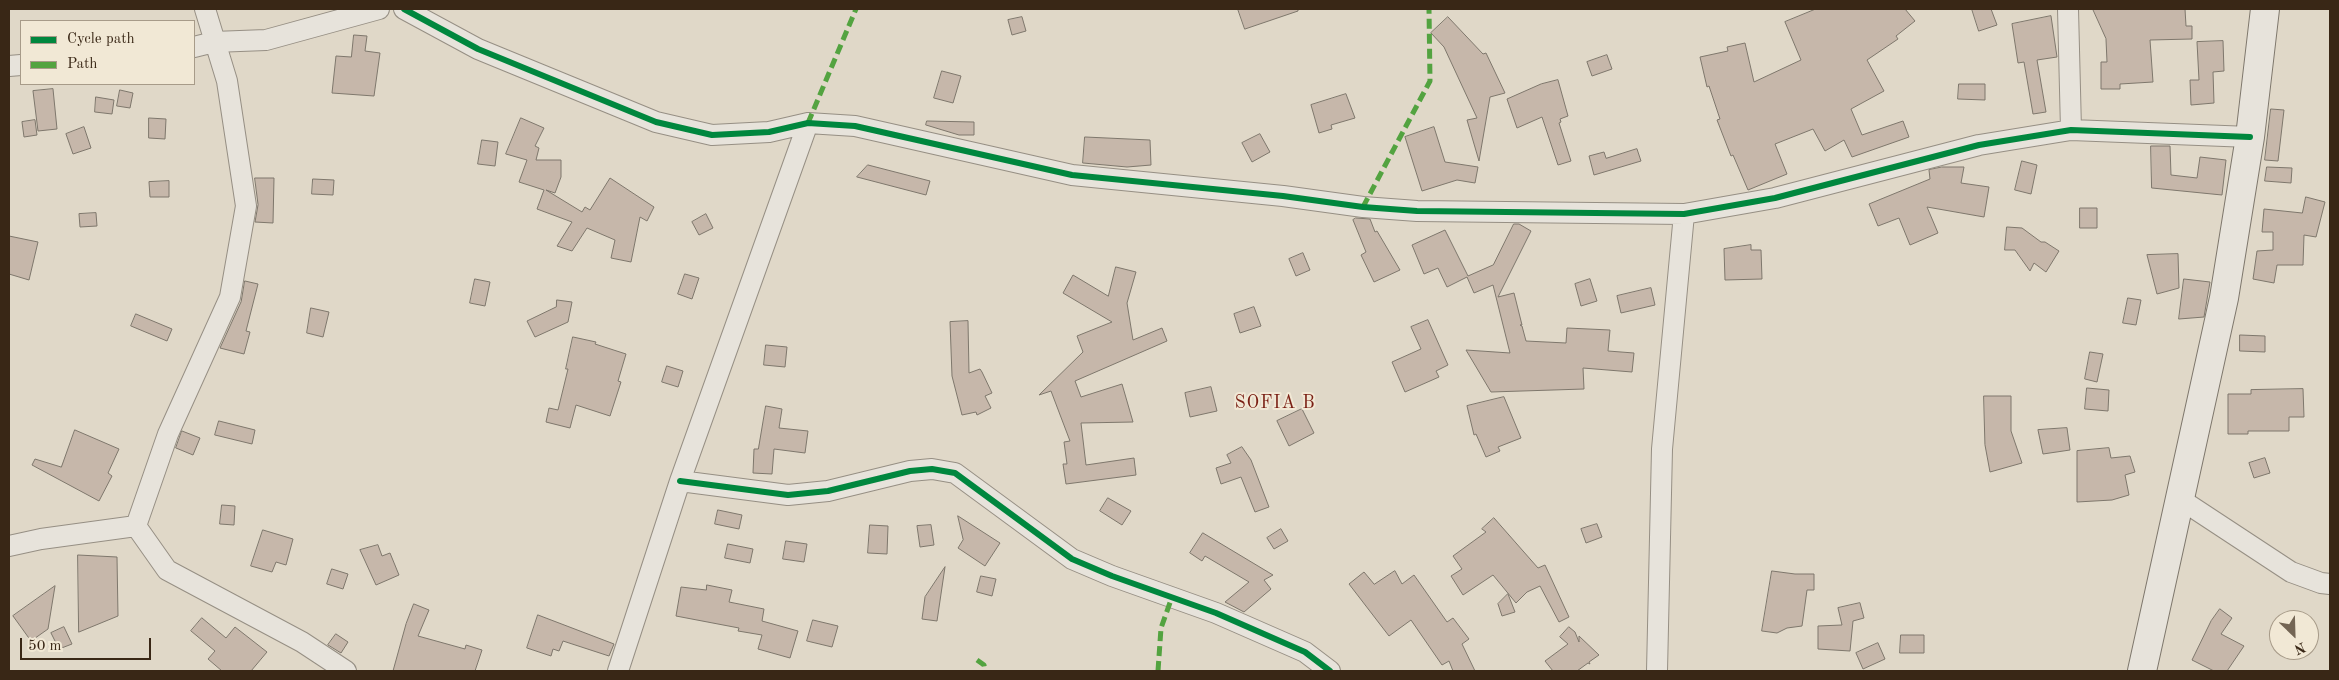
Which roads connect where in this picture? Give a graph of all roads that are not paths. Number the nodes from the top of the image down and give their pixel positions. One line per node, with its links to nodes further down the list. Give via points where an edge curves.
1 (205, 9): 6 (street)
2 (380, 9): 6 (street, via 266,40)
3 (404, 9): 8 (street, via 478,49 656,122 712,135 769,132)
4 (2068, 9): 9 (street)
5 (2265, 9): 10 (street)
6 (214, 42): 7 (street); 14 (street, via 228,82 246,206 242,237 230,297 168,434)
7 (195, 47)
8 (808, 123): 11 (street, via 855,126 1072,176 1363,207 1417,211); 12 (street)
9 (2071, 130): 10 (street); 11 (street, via 1978,145 1775,198)
10 (2250, 137): 13 (street, via 2224,298)
11 (1684, 214): 20 (street, via 1662,449)
12 (680, 481): 18 (street); 19 (street, via 788,495 828,491 910,471 932,469 955,473 1072,559 1216,613 1306,652)
13 (2180, 499): 16 (street, via 2291,572 2321,584); 21 (street)
14 (136, 526): 15 (street); 17 (street, via 167,570 302,642)
15 (9, 546)
16 (2330, 584)
17 (346, 671)
18 (618, 671)
19 (1330, 671)
20 (1657, 671)
21 (2142, 671)

